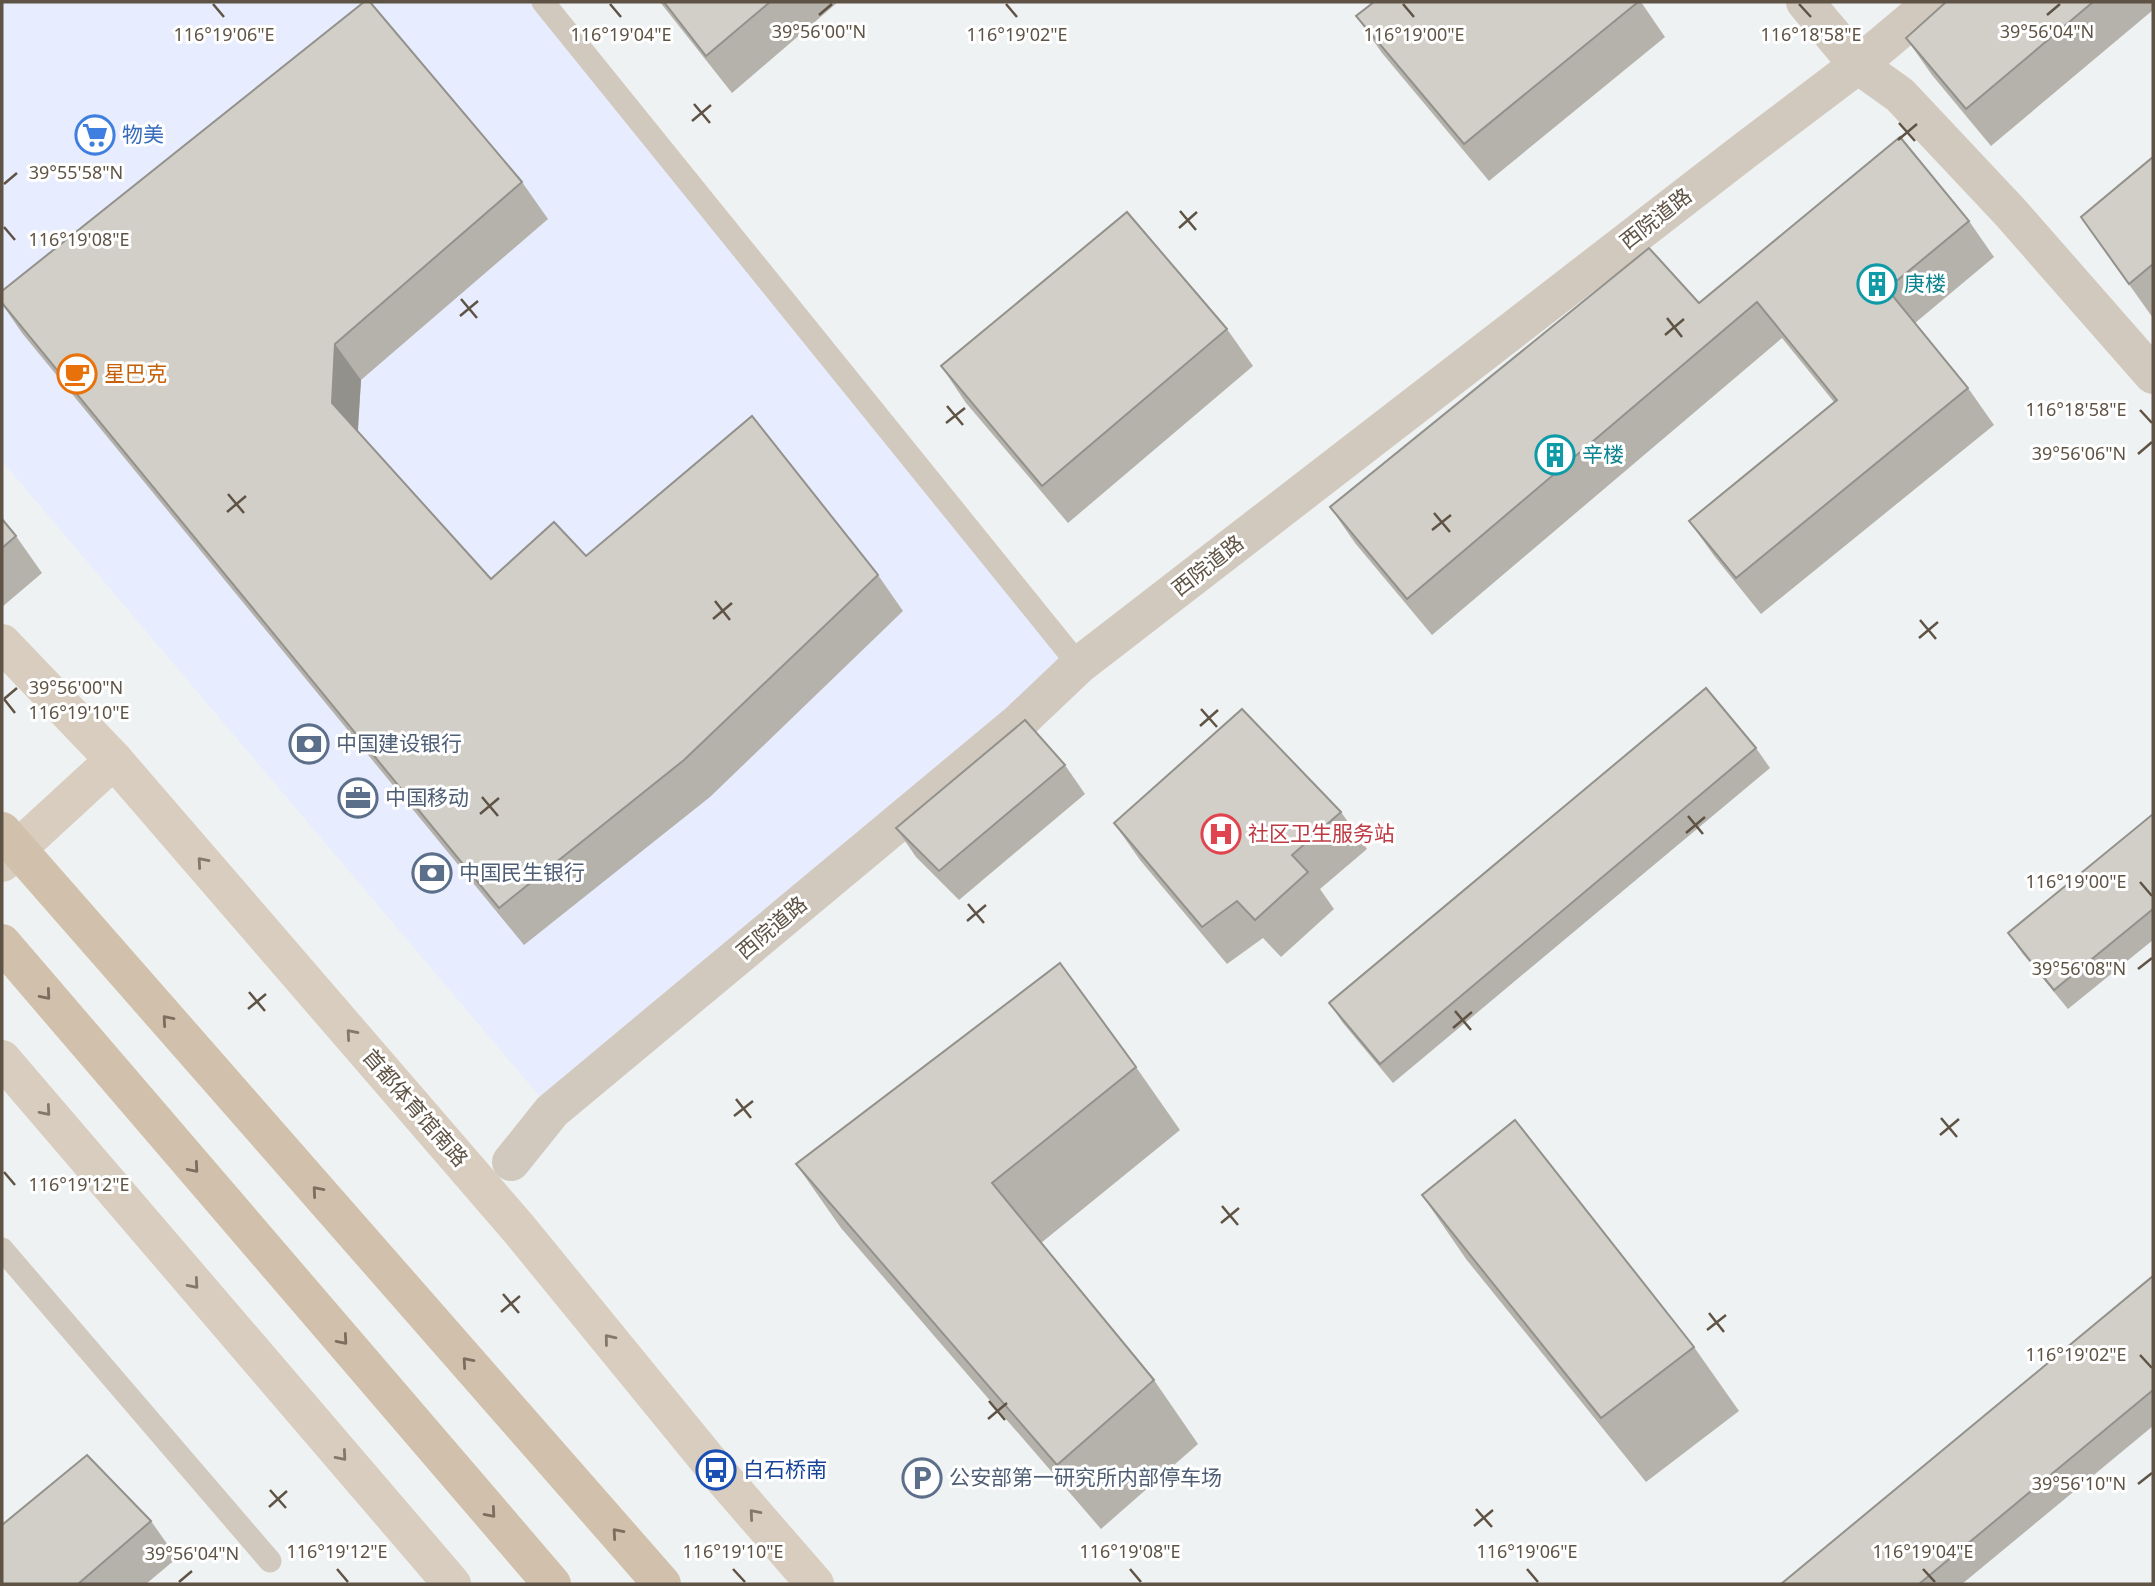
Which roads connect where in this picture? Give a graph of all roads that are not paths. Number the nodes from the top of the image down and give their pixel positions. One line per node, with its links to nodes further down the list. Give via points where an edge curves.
1 (543, 2): 7 (lane)
2 (1805, 2): 4 (street)
3 (1933, 2): 4 (street, 西院道路)
4 (1858, 65): 5 (street, via 1900,95); 7 (street, 西院道路)
5 (2153, 374)
6 (2, 643): 8 (street, 首都体育馆南路)
7 (1079, 665): 12 (street, 西院道路, via 1008,731 552,1111)
8 (114, 760): 9 (street); 18 (street, 首都体育馆南路, one-way to 8, via 519,1228)
9 (7, 848): 17 (main road, one-way to 9)
10 (2, 943): 16 (main road, one-way to 16)
11 (2, 1059): 15 (street, one-way to 15)
12 (511, 1162)
13 (2, 1249): 14 (lane)
14 (271, 1561)
15 (452, 1584)
16 (552, 1584)
17 (662, 1584)
18 (815, 1584)

